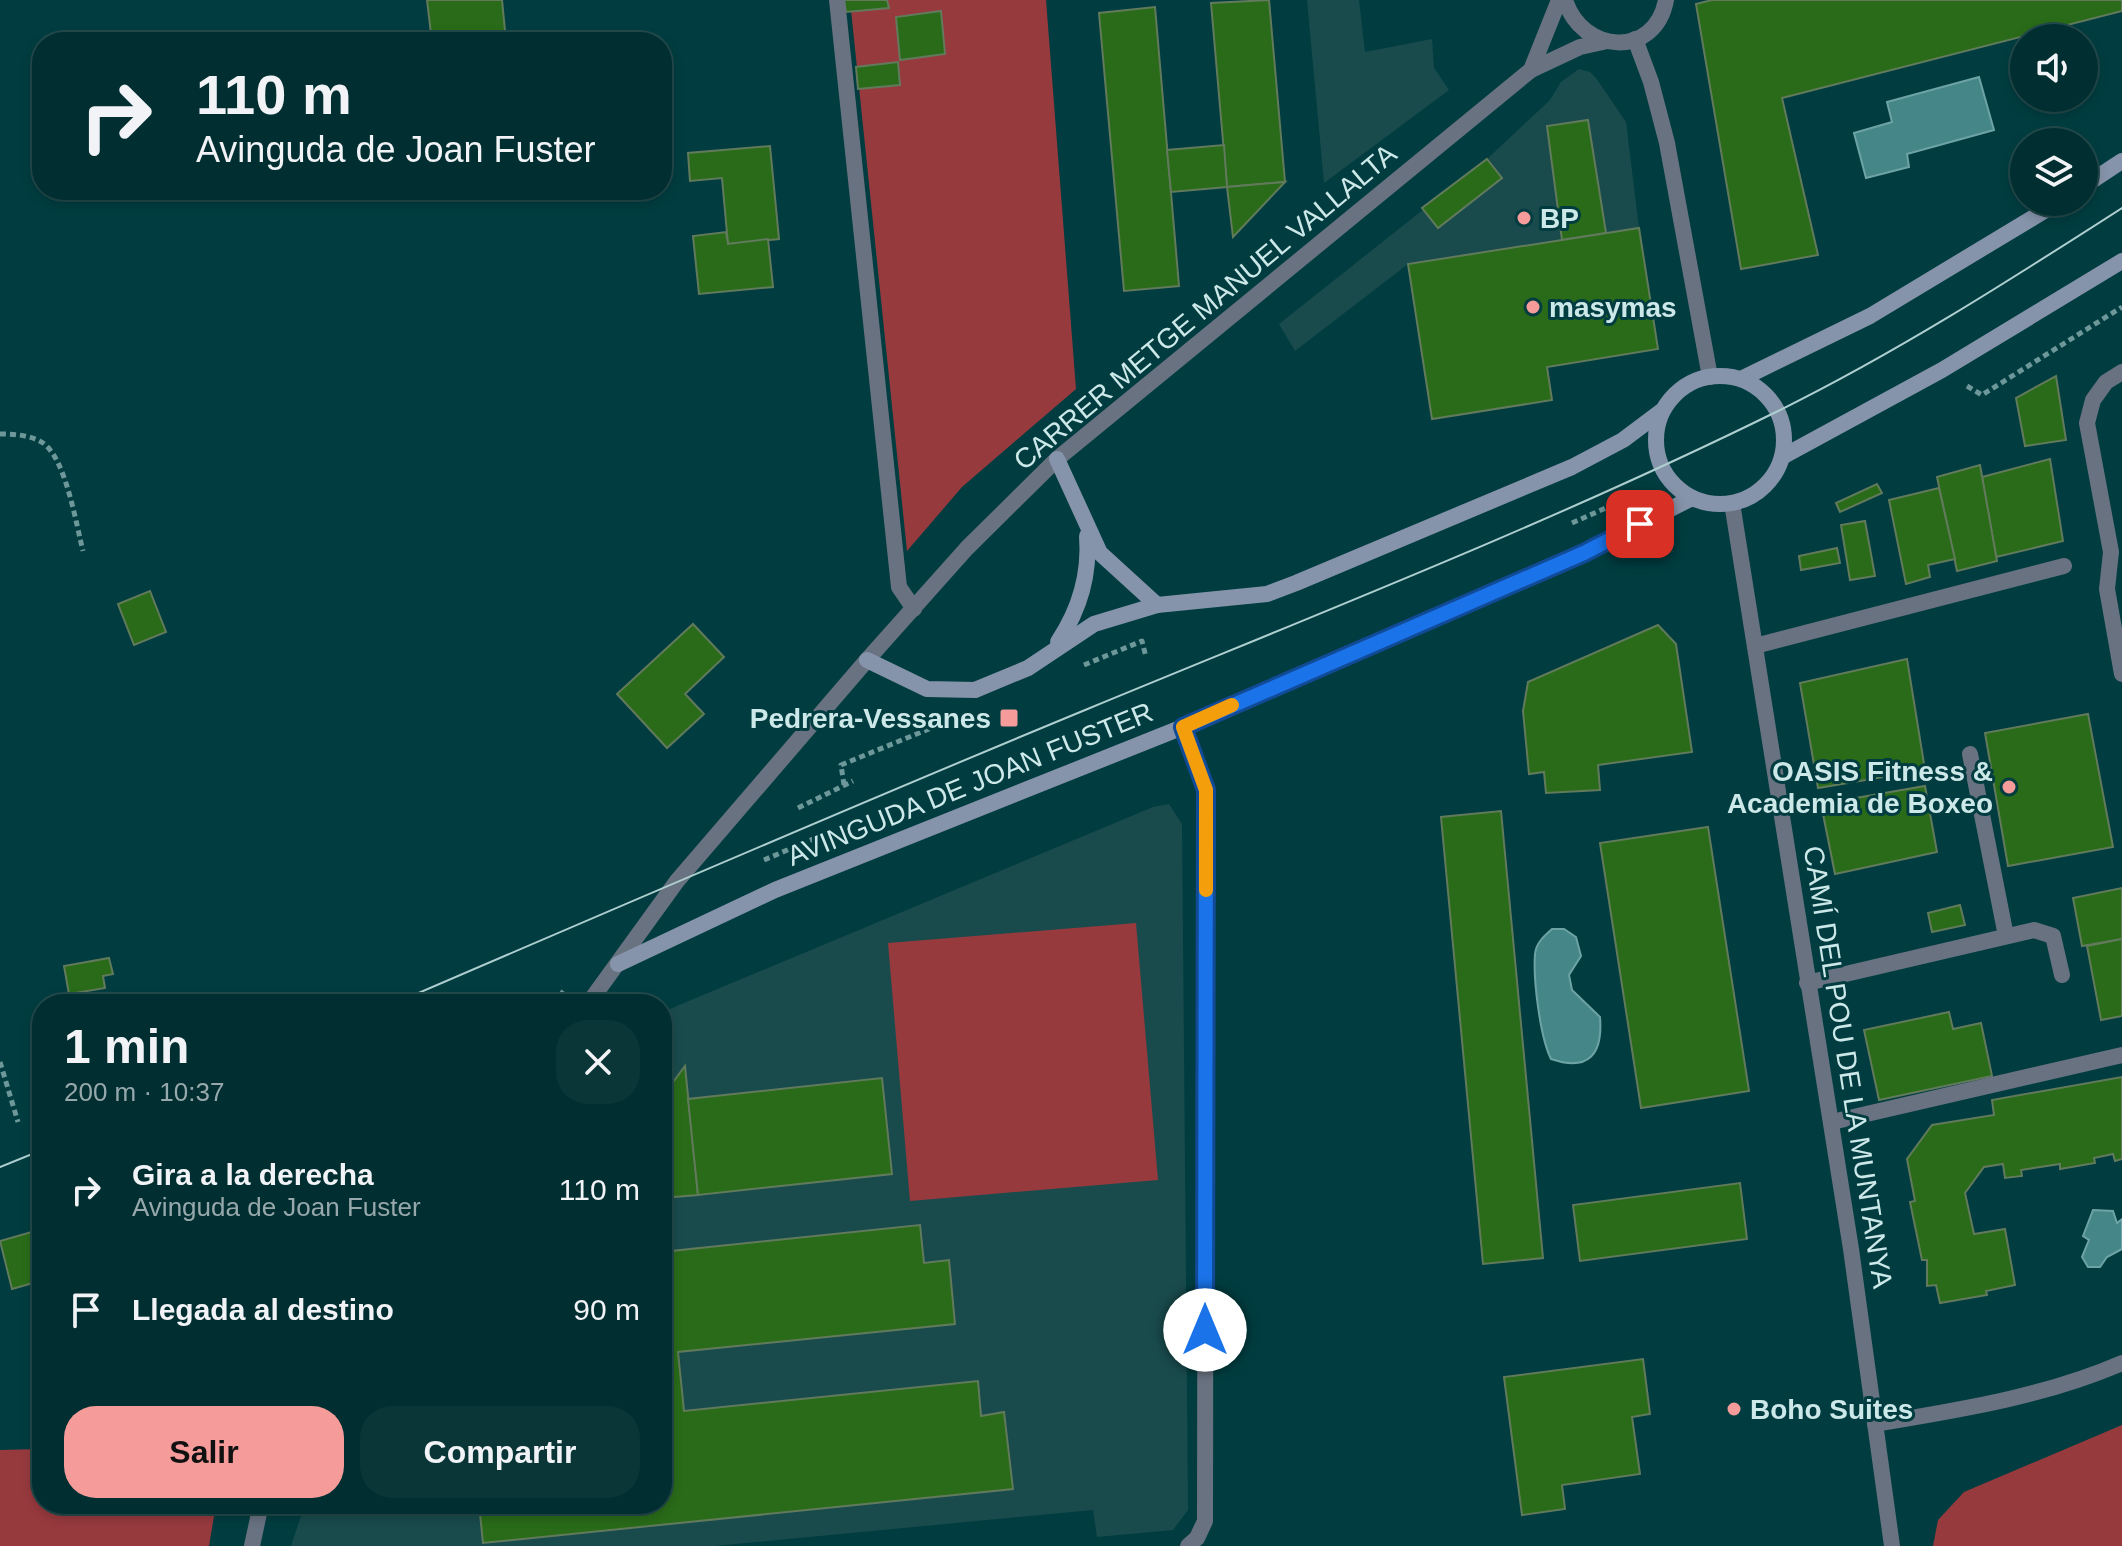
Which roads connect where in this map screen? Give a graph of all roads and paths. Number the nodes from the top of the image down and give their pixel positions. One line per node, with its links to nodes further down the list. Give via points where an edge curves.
1 (837, 0): 28 (street, via 899,587)
2 (1562, 0): 5 (street, via 1578,27); 6 (street, CARRER METGE MANUEL VALLALTA)
3 (1666, 0): 4 (street, via 1658,21)
4 (1635, 39): 5 (street, CARRER METGE MANUEL VALLALTA); 14 (street, via 1667,143)
5 (1603, 42): 6 (street, CARRER METGE MANUEL VALLALTA)
6 (1531, 70): 19 (street, CARRER METGE MANUEL VALLALTA)
7 (2122, 161): 8 (main road)
8 (2098, 177)
9 (2036, 216): 15 (main road, via 1870,316)
10 (2122, 261): 12 (main road)
11 (2122, 307): 12 (path, via 1982,395)
12 (1942, 370): 18 (main road)
13 (2122, 372): 34 (street, via 2093,400 2087,423 2111,552 2107,589)
14 (1710, 377): 15 (main road); 16 (main road, via 1681,389)
15 (1741, 379): 18 (main road, via 1765,394 1778,411)
16 (1663, 410): 20 (main road, via 1655,437 1660,466); 27 (main road, via 1623,440 1572,467 1296,583 1267,594)
17 (0, 434): 25 (path, via 20,434 44,443 57,459)
18 (1782, 457): 22 (main road, via 1764,487)
19 (1057, 459): 24 (main road); 28 (street, CARRER METGE MANUEL VALLALTA)
20 (1692, 498): 22 (main road); 36 (main road, AVINGUDA DE JOAN FUSTER, via 1584,553)
21 (1621, 502): 23 (path)
22 (1732, 503): 29 (street, CAMÍ DEL POU DE LA MUNTANYA)
23 (1572, 523)
24 (1087, 530): 27 (main road, via 1100,553); 30 (main road, via 1085,580)
25 (83, 551)
26 (2064, 566): 29 (street)
27 (1157, 605): 30 (main road, via 1094,624)
28 (914, 609): 32 (street, CARRER METGE MANUEL VALLALTA)
29 (1755, 646): 46 (street, CAMÍ DEL POU DE LA MUNTANYA)
30 (1052, 651): 32 (main road, via 1028,668 975,690 949,692 910,684)
31 (1146, 657): 33 (path, via 1142,641)
32 (867, 660): 44 (street, CARRER METGE MANUEL VALLALTA, via 677,881)
33 (1079, 667)
34 (2122, 674)
35 (963, 715): 39 (path, via 841,765)
36 (1183, 727): 44 (main road, AVINGUDA DE JOAN FUSTER, via 775,890); 56 (street, via 1206,790 1205,1521)
37 (1970, 754): 43 (street)
38 (853, 781): 39 (path)
39 (844, 785): 40 (path)
40 (798, 808)
41 (818, 837): 42 (path)
42 (764, 860)
43 (2006, 936): 45 (street, via 2034,930 2053,936); 46 (street)
44 (618, 964): 47 (street, CARRER METGE MANUEL VALLALTA)
45 (2062, 975)
46 (1807, 983): 51 (street, CAMÍ DEL POU DE LA MUNTANYA)
47 (596, 994)
48 (2122, 1055): 51 (street)
49 (0, 1062): 50 (path)
50 (18, 1122)
51 (1832, 1122): 53 (street, CAMÍ DEL POU DE LA MUNTANYA)
52 (2122, 1363): 53 (street, via 2029,1395)
53 (1875, 1424): 57 (street, CAMÍ DEL POU DE LA MUNTANYA)
54 (259, 1514): 55 (street)
55 (252, 1546)
56 (1188, 1546)
57 (1892, 1546)

